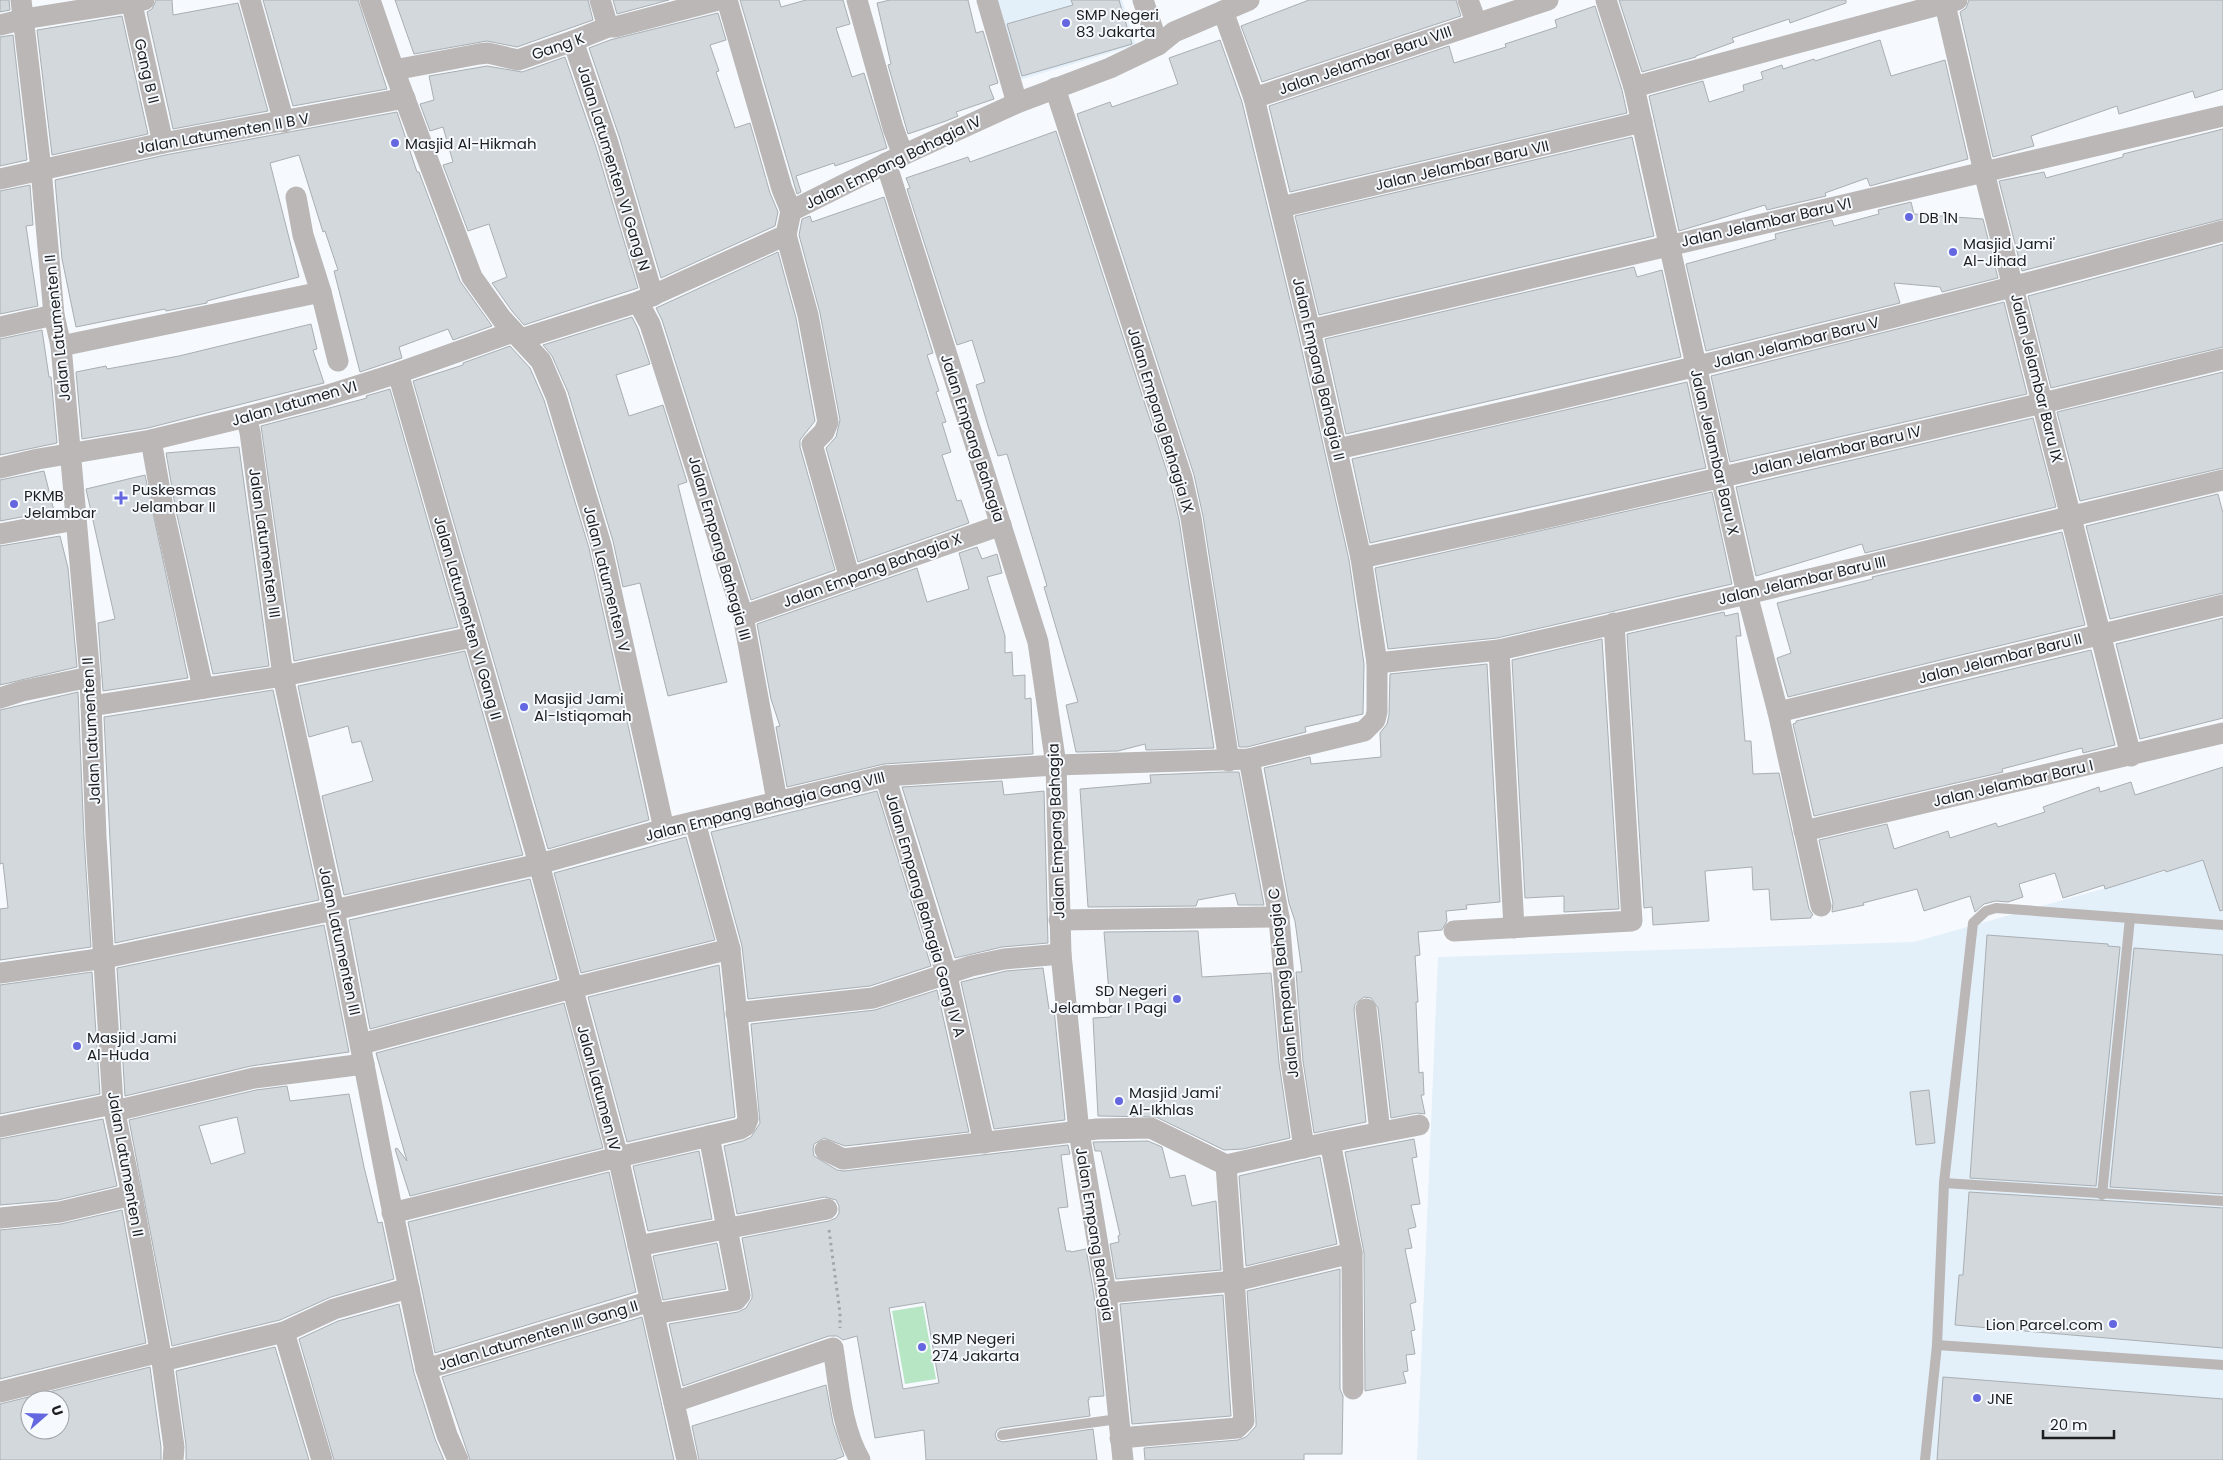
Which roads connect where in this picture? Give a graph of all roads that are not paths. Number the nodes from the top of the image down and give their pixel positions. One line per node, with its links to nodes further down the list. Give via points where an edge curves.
1 (250, 0): 30 (street)
2 (370, 0): 23 (street, Jalan Latumenten V)
3 (600, 0): 20 (street)
4 (718, 0): 20 (street, Gang K)
5 (727, 0): 39 (street)
6 (857, 0): 33 (street, Jalan Empang Bahagia, via 893,128)
7 (987, 0): 28 (street)
8 (1143, 0): 22 (street)
9 (1249, 0): 17 (street, Jalan Empang Bahagia IV)
10 (1468, 0): 18 (street)
11 (1548, 0): 15 (street)
12 (1606, 0): 24 (street, Jalan Jelambar Baru X)
13 (136, 1): 16 (street); 32 (street, Gang B II)
14 (1949, 1): 24 (street); 35 (street, Jalan Jelambar Baru IX)
15 (1509, 5): 18 (street, Jalan Jelambar Baru VIII)
16 (22, 10): 19 (street); 34 (street, Jalan Latumenten II)
17 (1223, 11): 22 (street, Jalan Empang Bahagia IV, via 1174,32); 27 (street, Jalan Empang Bahagia II)
18 (1476, 22): 27 (street, Jalan Jelambar Baru VIII)
19 (0, 25)
20 (608, 27): 21 (street, Gang K)
21 (574, 41): 23 (street, Gang K, via 518,60 488,53); 45 (street, Jalan Latumenten VI Gang N, via 608,143)
22 (1158, 46): 25 (street, Jalan Empang Bahagia IV)
23 (394, 70): 26 (street, Jalan Latumenten V)
24 (1634, 87): 31 (street, Jalan Jelambar Baru X)
25 (1055, 88): 28 (street, Jalan Empang Bahagia IV); 86 (street, Jalan Empang Bahagia IX, via 1182,478)
26 (405, 98): 30 (street, Jalan Latumenten II B V); 49 (street, Jalan Latumenten V, via 472,277)
27 (1254, 98): 38 (street, Jalan Empang Bahagia II)
28 (1017, 103): 33 (street, Jalan Empang Bahagia IV)
29 (2223, 116): 35 (street, Jalan Jelambar Baru VI)
30 (284, 122): 32 (street, Jalan Latumenten II B V)
31 (1642, 122): 38 (street, Jalan Jelambar Baru VII); 42 (street, Jalan Jelambar Baru X)
32 (163, 143): 34 (street, Jalan Latumenten II B V)
33 (895, 159): 39 (street, Jalan Empang Bahagia IV); 65 (street, Jalan Empang Bahagia)
34 (41, 169): 36 (street, Jalan Latumenten II B V); 46 (street, Jalan Latumenten II)
35 (1984, 172): 42 (street, Jalan Jelambar Baru VI); 43 (street, Jalan Jelambar Baru IX)
36 (0, 179)
37 (296, 197): 44 (street, via 302,234)
38 (1281, 207): 48 (street, Jalan Empang Bahagia II)
39 (791, 211): 41 (street, Jalan Empang Bahagia IV)
40 (2223, 231): 43 (street, Jalan Jelambar Baru V)
41 (786, 235): 45 (street); 68 (street, via 808,315 828,422 824,432 812,444)
42 (1670, 244): 48 (street, Jalan Jelambar Baru VI); 53 (street, Jalan Jelambar Baru X)
43 (2014, 287): 53 (street, Jalan Jelambar Baru V); 55 (street, Jalan Jelambar Baru IX)
44 (321, 292): 50 (street); 52 (street)
45 (646, 299): 49 (street); 71 (street, Jalan Empang Bahagia III, via 650,324)
46 (54, 315): 47 (street); 50 (street, Jalan Latumenten II)
47 (0, 327)
48 (1310, 330): 58 (street, Jalan Empang Bahagia II)
49 (517, 335): 54 (street, Jalan Latumen VI); 91 (street, Jalan Latumenten V, via 541,361 556,396 601,545)
50 (61, 346): 59 (street, Jalan Latumenten II)
51 (2223, 359): 55 (street, Jalan Jelambar Baru IV)
52 (338, 361)
53 (1696, 366): 58 (street, Jalan Jelambar Baru V); 61 (street, Jalan Jelambar Baru X)
54 (398, 373): 56 (street, Jalan Latumen VI); 74 (street, Jalan Latumenten VI Gang II)
55 (2043, 403): 61 (street, Jalan Jelambar Baru IV); 63 (street, Jalan Jelambar Baru IX)
56 (246, 417): 57 (street, Jalan Latumen VI); 77 (street, Jalan Latumenten III)
57 (151, 440): 59 (street, Jalan Latumen VI); 79 (street)
58 (1337, 450): 67 (street, Jalan Empang Bahagia II)
59 (70, 453): 60 (street, Jalan Latumen VI); 64 (street, Jalan Latumenten II)
60 (0, 468)
61 (1721, 476): 67 (street, Jalan Jelambar Baru IV); 69 (street, Jalan Jelambar Baru X)
62 (2223, 480): 63 (street, Jalan Jelambar Baru III)
63 (2071, 516): 69 (street, Jalan Jelambar Baru III); 73 (street, Jalan Jelambar Baru IX)
64 (75, 520): 66 (street); 78 (street, Jalan Latumenten II)
65 (1001, 525): 68 (street, Jalan Empang Bahagia X); 87 (street, Jalan Empang Bahagia, via 1038,642)
66 (0, 534)
67 (1361, 558): 76 (street, Jalan Empang Bahagia II)
68 (850, 579): 71 (street, Jalan Empang Bahagia X)
69 (1747, 594): 72 (street, Jalan Jelambar Baru III); 82 (street, Jalan Jelambar Baru X)
70 (2223, 605): 73 (street, Jalan Jelambar Baru II)
71 (743, 616): 89 (street, Jalan Empang Bahagia III)
72 (1614, 623): 75 (street, Jalan Jelambar Baru III); 100 (street, via 1632,921)
73 (2099, 634): 82 (street, Jalan Jelambar Baru II); 85 (street, Jalan Jelambar Baru IX)
74 (473, 637): 77 (street); 93 (street, Jalan Latumenten VI Gang II)
75 (1499, 650): 76 (street, Jalan Jelambar Baru III); 100 (street)
76 (1377, 663): 83 (street, Jalan Empang Bahagia II, via 1377,712)
77 (283, 676): 79 (street); 95 (street, Jalan Latumenten III)
78 (90, 677): 80 (street); 81 (street, Jalan Latumenten II)
79 (203, 688): 81 (street)
80 (0, 698)
81 (91, 706): 104 (street, Jalan Latumenten II)
82 (1778, 712): 92 (street, Jalan Jelambar Baru X)
83 (1364, 730): 86 (street, Jalan Empang Bahagia Gang VIII)
84 (2223, 734): 85 (street, Jalan Jelambar Baru I)
85 (2131, 756): 92 (street, Jalan Jelambar Baru I)
86 (1239, 760): 87 (street, Jalan Empang Bahagia Gang VIII); 96 (street, Jalan Empang Bahagia C)
87 (1056, 765): 88 (street, Jalan Empang Bahagia Gang VIII); 98 (street, Jalan Empang Bahagia)
88 (885, 776): 89 (street, Jalan Empang Bahagia Gang VIII); 106 (street, Jalan Empang Bahagia Gang IV A)
89 (776, 801): 90 (street, Jalan Empang Bahagia Gang VIII)
90 (695, 822): 91 (street, Jalan Empang Bahagia Gang VIII); 102 (street)
91 (664, 829): 93 (street, Jalan Empang Bahagia Gang VIII)
92 (1804, 831): 94 (street, Jalan Jelambar Baru X)
93 (539, 864): 95 (street, Jalan Empang Bahagia Gang VIII); 107 (street, Jalan Latumen IV)
94 (1821, 906)
95 (334, 910): 104 (street, Jalan Empang Bahagia Gang VIII); 110 (street, Jalan Latumenten III)
96 (1279, 917): 98 (street); 119 (street, Jalan Empang Bahagia C, via 1291,1062)
97 (2130, 918): 99 (lane); 123 (lane, via 1996,908 1986,911 1972,923); 125 (lane)
98 (1059, 920): 103 (street, Jalan Empang Bahagia)
99 (2223, 925)
100 (1514, 928): 101 (street)
101 (1454, 931)
102 (730, 949): 107 (street); 109 (street)
103 (1061, 954): 106 (street, via 1004,959 971,966); 114 (street, Jalan Empang Bahagia)
104 (105, 958): 105 (street, Jalan Empang Bahagia Gang VIII); 111 (street, Jalan Latumenten II)
105 (0, 974)
106 (947, 976): 109 (street, via 873,998); 118 (street, Jalan Empang Bahagia Gang IV A)
107 (572, 988): 110 (street); 121 (street, Jalan Latumen IV)
108 (1366, 1009): 115 (street)
109 (736, 1013): 116 (street, via 748,1119 740,1129)
110 (362, 1054): 111 (street); 128 (street, Jalan Latumenten III)
111 (114, 1108): 113 (street); 124 (street, Jalan Latumenten II)
112 (1419, 1125): 115 (street)
113 (0, 1127)
114 (1079, 1132): 118 (street); 122 (street, via 1151,1128); 135 (street, Jalan Empang Bahagia)
115 (1380, 1132): 117 (street)
116 (709, 1136): 121 (street); 130 (street)
117 (1330, 1142): 119 (street); 132 (street)
118 (984, 1143): 120 (street, via 843,1158)
119 (1304, 1148): 122 (street)
120 (830, 1153)
121 (618, 1157): 128 (street); 131 (street, Jalan Latumen IV)
122 (1226, 1165): 133 (street)
123 (1944, 1183): 125 (lane); 138 (lane)
124 (132, 1195): 129 (street, via 60,1212); 139 (street, Jalan Latumenten II)
125 (2102, 1195): 126 (lane)
126 (2223, 1201)
127 (826, 1209): 130 (street)
128 (392, 1213): 134 (street, Jalan Latumenten III)
129 (0, 1218)
130 (728, 1230): 131 (street); 136 (street, via 739,1298)
131 (638, 1246): 136 (street, Jalan Latumen IV)
132 (1352, 1253): 133 (street); 142 (street)
133 (1235, 1280): 135 (street); 145 (street, via 1242,1424 1236,1428)
134 (409, 1288): 137 (street, via 334,1309); 141 (street, Jalan Latumenten III)
135 (1106, 1293): 145 (street, Jalan Empang Bahagia)
136 (652, 1308): 141 (street, Jalan Latumenten III Gang II); 144 (street, Jalan Latumen IV)
137 (284, 1332): 139 (street); 148 (street)
138 (1937, 1345): 140 (lane); 153 (lane)
139 (161, 1356): 143 (street); 147 (street, Jalan Latumenten II)
140 (2223, 1365)
141 (426, 1369): 149 (street, Jalan Latumenten III)
142 (1353, 1389)
143 (0, 1392)
144 (674, 1402): 150 (street, Jalan Latumen IV); 151 (street, via 833,1348 847,1428)
145 (1119, 1428): 146 (lane); 152 (street, Jalan Empang Bahagia)
146 (1002, 1435)
147 (173, 1460)
148 (322, 1460)
149 (458, 1460)
150 (688, 1460)
151 (860, 1460)
152 (1123, 1460)
153 (1926, 1460)

